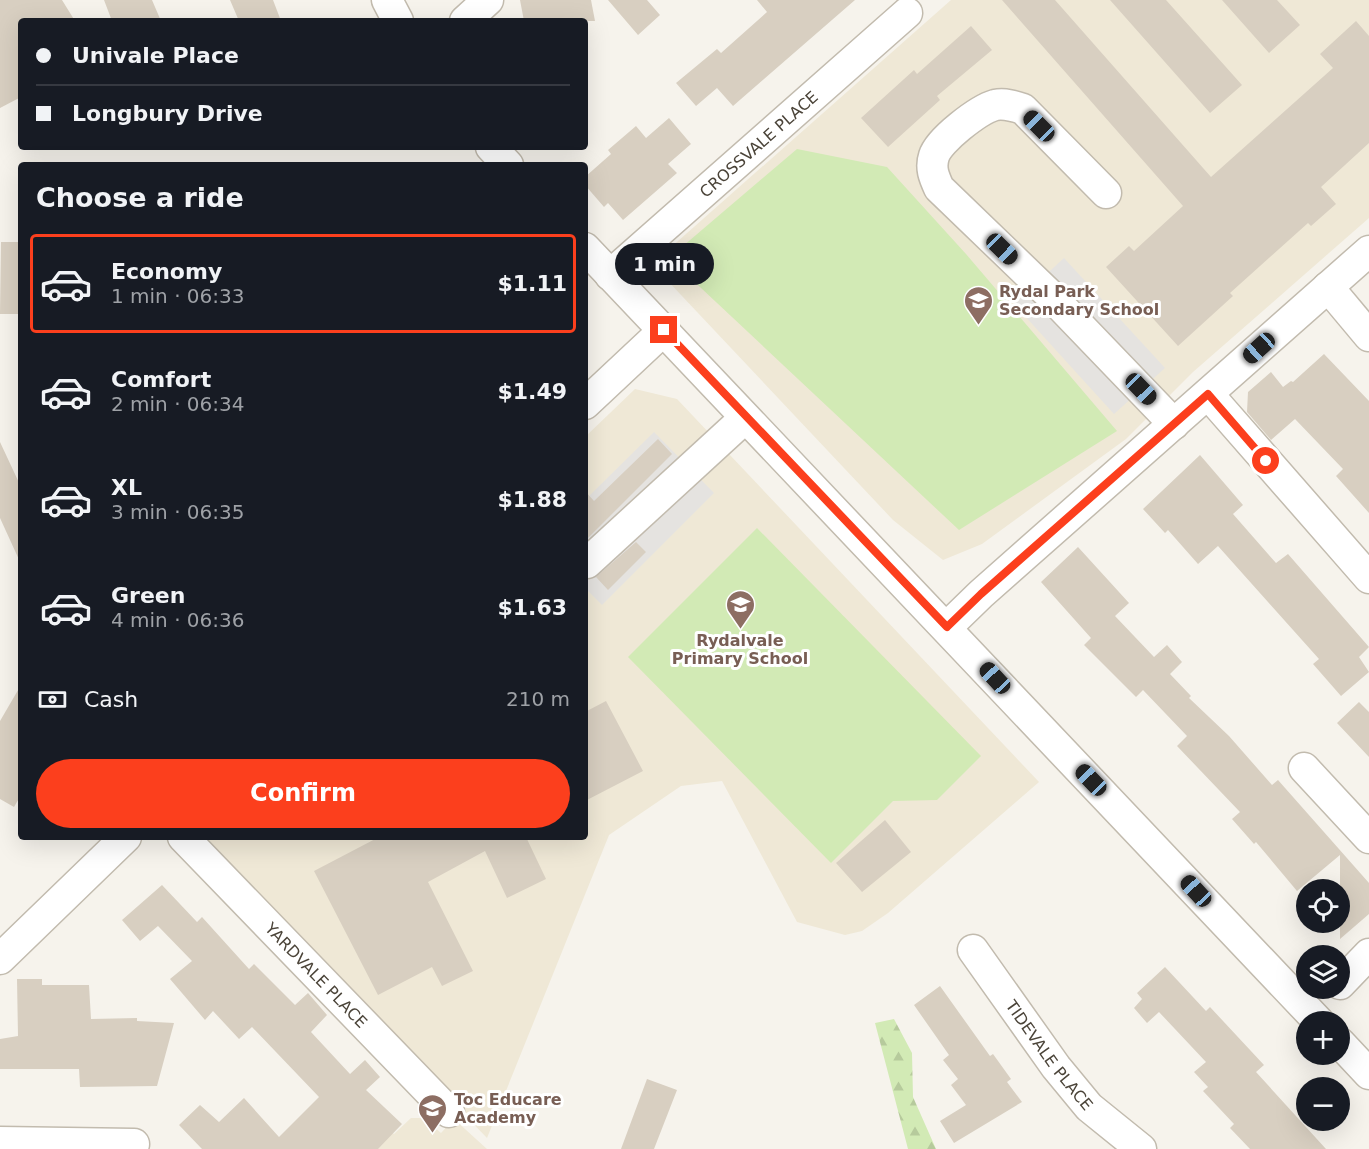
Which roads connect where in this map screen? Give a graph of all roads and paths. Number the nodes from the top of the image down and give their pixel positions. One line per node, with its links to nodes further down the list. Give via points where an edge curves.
1 (387, 0): 4 (street)
2 (488, 0): 5 (street)
3 (907, 13): 11 (street, CROSSVALE PLACE)
4 (396, 18)
5 (468, 18)
6 (494, 150): 7 (street)
7 (505, 162)
8 (1106, 193): 18 (street, via 1023,109 1010,105 982,111 939,144 933,158 932,173 939,188)
9 (588, 251): 11 (street)
10 (1369, 251): 12 (street)
11 (610, 275): 13 (street)
12 (1328, 287): 14 (street); 15 (street)
13 (664, 330): 16 (street); 17 (street)
14 (1369, 336)
15 (1208, 394): 18 (street); 20 (street)
16 (588, 401)
17 (745, 418): 19 (street); 21 (street)
18 (1174, 423): 21 (street)
19 (588, 562)
20 (1369, 578)
21 (947, 627): 30 (street)
22 (1304, 768): 23 (street)
23 (1369, 838)
24 (123, 840): 28 (street)
25 (186, 840): 33 (street, YARDVALE PLACE)
26 (973, 950): 36 (street, TIDEVALE PLACE, via 1089,1107)
27 (1369, 954): 29 (street)
28 (0, 959)
29 (1350, 974)
30 (1309, 1011)
31 (1350, 1054): 32 (street)
32 (1369, 1074)
33 (449, 1113)
34 (0, 1142): 35 (street)
35 (134, 1144)
36 (1141, 1149)

